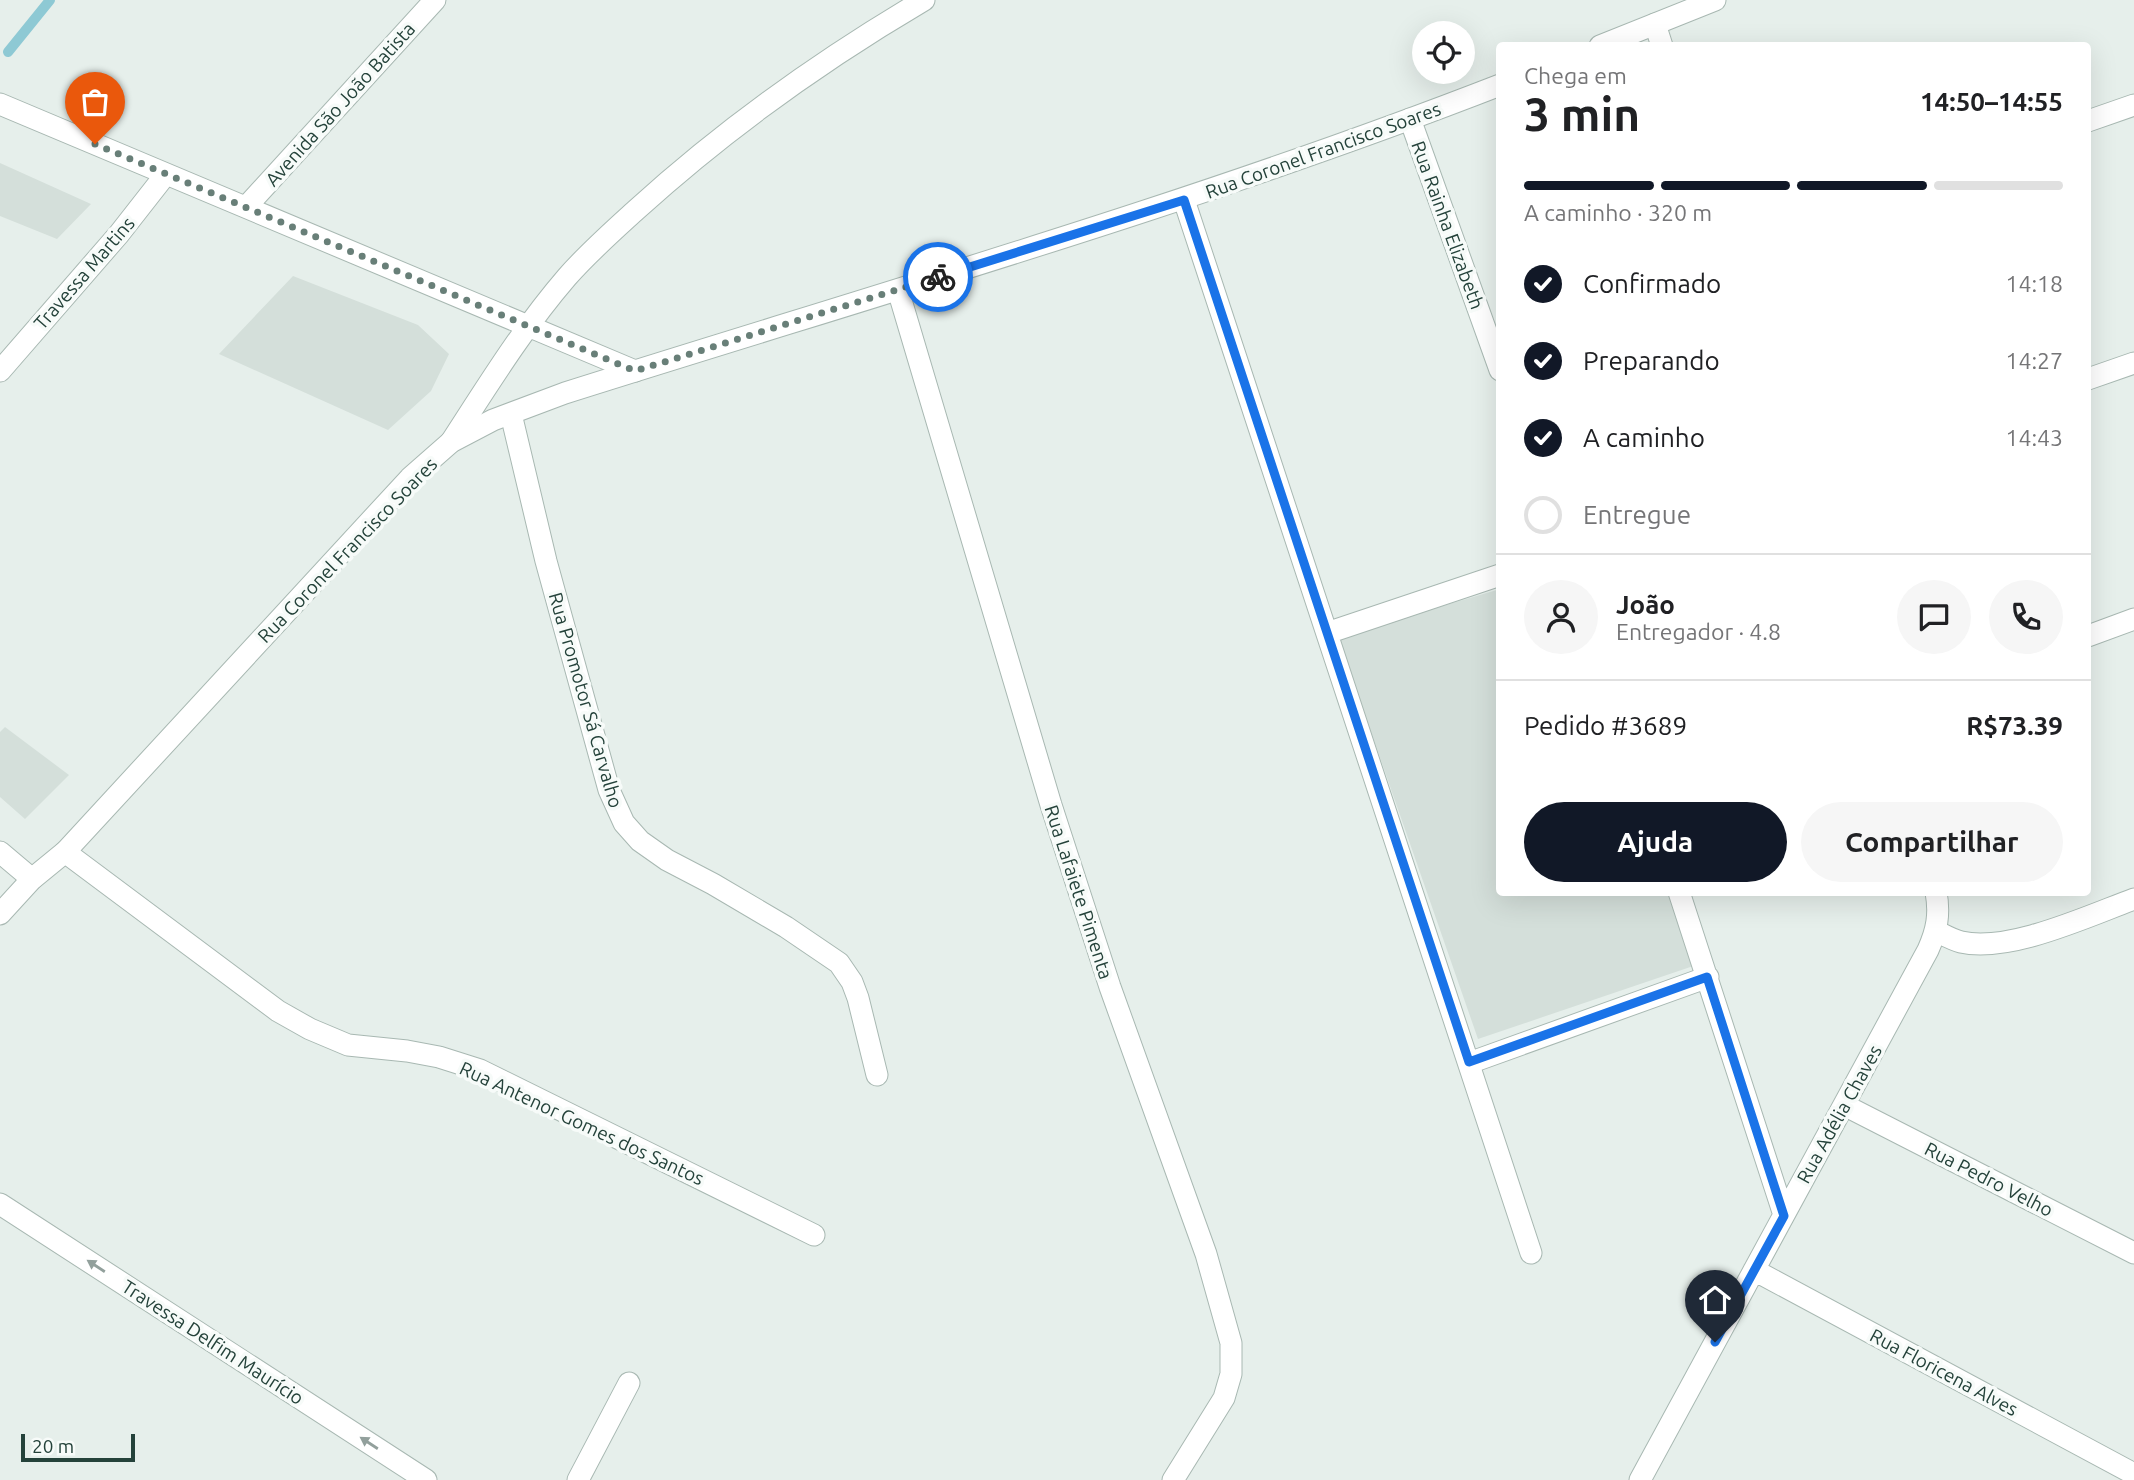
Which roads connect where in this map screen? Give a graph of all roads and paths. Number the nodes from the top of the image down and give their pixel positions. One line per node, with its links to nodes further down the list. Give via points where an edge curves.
1 (435, 0): 14 (street, Avenida São João Batista)
2 (924, 0): 16 (street, via 830,59 696,158 611,232)
3 (1715, 0): 4 (street)
4 (1655, 24): 5 (street); 6 (street)
5 (1610, 42)
6 (1661, 42)
7 (1496, 87): 10 (street, Rua Coronel Francisco Soares)
8 (0, 104): 12 (street)
9 (2134, 105): 11 (street)
10 (1410, 120): 13 (street, Rua Coronel Francisco Soares); 17 (street, Rua Rainha Elizabeth)
11 (2091, 120)
12 (166, 174): 14 (street); 19 (street, Travessa Martins)
13 (1184, 200): 15 (street, Rua Coronel Francisco Soares); 26 (street)
14 (246, 207): 16 (street)
15 (898, 290): 20 (street, Rua Coronel Francisco Soares); 50 (street, Rua Lafaiete Pimenta, via 1051,805 1110,987 1206,1254 1231,1343 1231,1374 1224,1398)
16 (527, 325): 20 (street); 23 (street)
17 (1496, 359)
18 (2134, 363): 21 (street)
19 (0, 371)
20 (635, 371): 22 (street, Rua Coronel Francisco Soares)
21 (2091, 378)
22 (511, 414): 23 (street, Rua Coronel Francisco Soares); 38 (street, Rua Promotor Sá Carvalho, via 549,574 609,790 624,823 667,860 786,927 839,963 859,998)
23 (452, 442): 29 (street, Rua Coronel Francisco Soares, via 410,478)
24 (1496, 576): 26 (street)
25 (2134, 619): 27 (street)
26 (1327, 633): 37 (street)
27 (2091, 635)
28 (0, 852): 30 (street)
29 (65, 852): 30 (street, Rua Coronel Francisco Soares); 42 (street, Rua Antenor Gomes dos Santos, via 278,1011 310,1029 348,1045 407,1051 480,1070)
30 (32, 879): 34 (street, Rua Coronel Francisco Soares)
31 (1680, 896): 36 (street)
32 (1937, 896): 35 (street)
33 (2134, 899): 35 (street, via 2027,938 1962,942)
34 (0, 914)
35 (1936, 932): 39 (street, Rua Adélia Chaves)
36 (1707, 977): 37 (street); 41 (street)
37 (1469, 1062): 43 (street)
38 (877, 1075)
39 (1844, 1105): 41 (street, Rua Adélia Chaves); 44 (street, Rua Pedro Velho)
40 (0, 1204): 48 (street, Travessa Delfim Maurício, one-way to 40)
41 (1784, 1216): 45 (street, Rua Adélia Chaves)
42 (814, 1235)
43 (1531, 1253)
44 (2134, 1253)
45 (1754, 1270): 47 (street, Rua Floricena Alves); 51 (street, Rua Adélia Chaves)
46 (629, 1383): 49 (street)
47 (2134, 1474)
48 (426, 1480)
49 (578, 1480)
50 (1173, 1480)
51 (1640, 1480)

